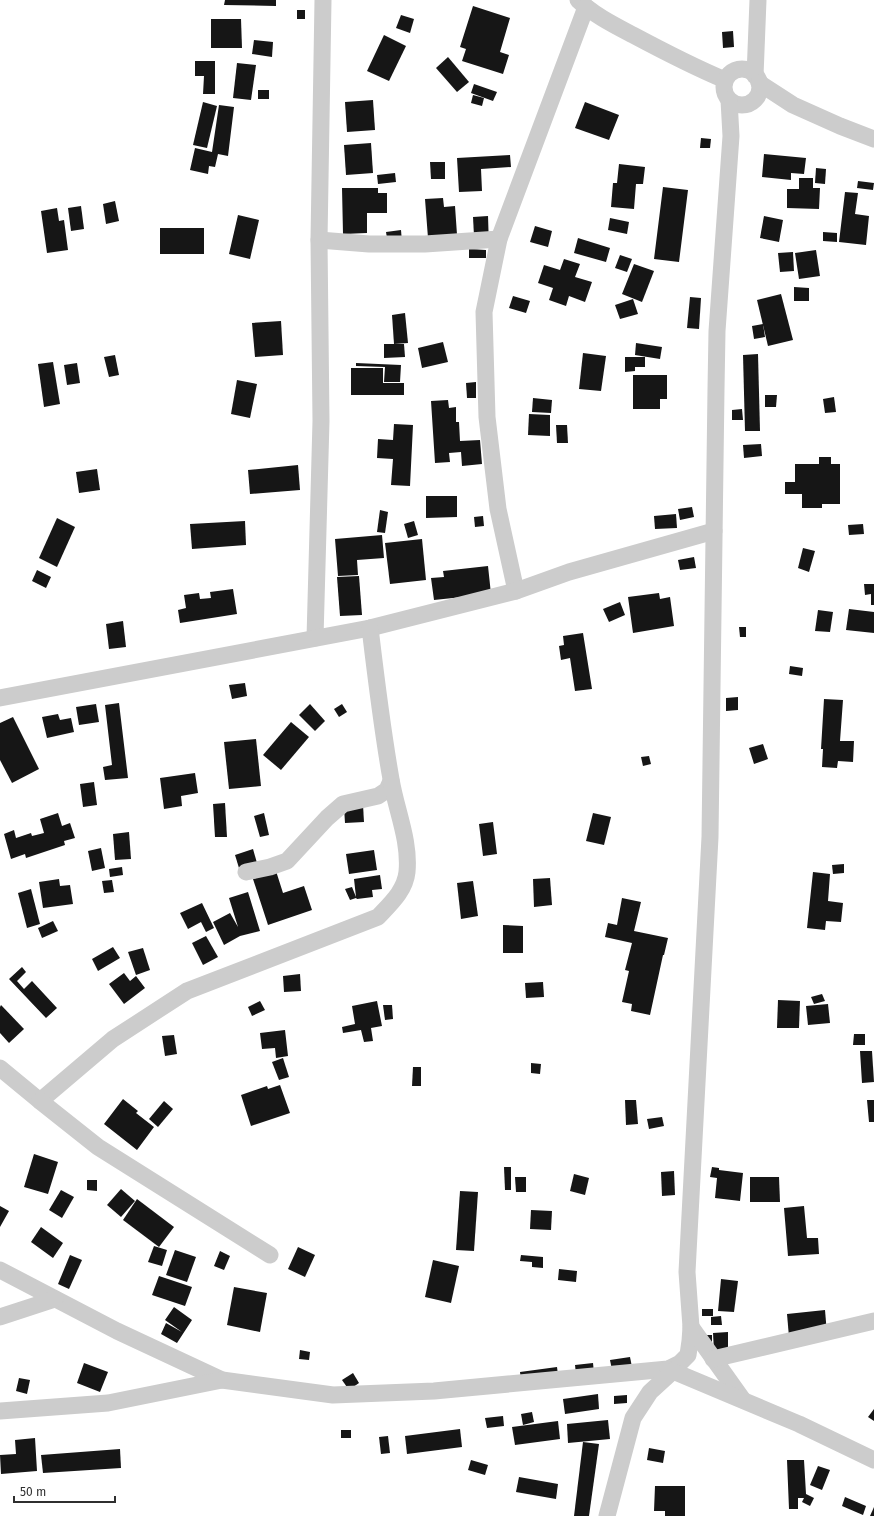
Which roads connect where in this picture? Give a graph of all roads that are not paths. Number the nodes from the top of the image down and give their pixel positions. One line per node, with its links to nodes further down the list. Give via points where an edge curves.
1 (323, 0): 14 (street)
2 (758, 0): 4 (street)
3 (582, 4): 7 (street, via 666,53); 13 (street)
4 (758, 32): 5 (street); 6 (street)
5 (738, 69): 6 (street, via 750,71); 7 (street, via 730,73)
6 (757, 79): 9 (street, via 760,89); 10 (street)
7 (725, 80): 8 (street, via 725,94)
8 (729, 100): 9 (street, via 737,104); 11 (street)
9 (750, 102): 10 (street); 11 (street)
10 (793, 105): 12 (street)
11 (731, 136): 15 (street, via 717,332)
12 (874, 139)
13 (499, 239): 14 (street, via 425,244 369,244); 16 (street, via 484,312 487,417 498,509)
14 (319, 240): 18 (street, via 321,421)
15 (714, 531): 16 (street, via 569,572); 29 (street, via 710,837 687,1272)
16 (516, 591): 17 (street)
17 (370, 628): 18 (street); 20 (street)
18 (315, 638): 19 (street)
19 (0, 698)
20 (391, 781): 21 (street, via 387,790 378,796 343,804 287,861); 23 (street, via 406,842 407,873 399,895 378,917 187,991 113,1039)
21 (246, 872)
22 (0, 1068): 23 (street)
23 (40, 1101): 24 (street, via 98,1147)
24 (270, 1255)
25 (0, 1270): 26 (street)
26 (55, 1299): 27 (street); 32 (street)
27 (0, 1317)
28 (874, 1320): 30 (street)
29 (691, 1327): 30 (street); 31 (street, via 688,1355)
30 (713, 1359): 33 (street)
31 (670, 1370): 32 (street, via 434,1391 332,1395); 33 (street); 36 (street, via 650,1392 633,1418)
32 (222, 1380): 34 (street, via 108,1403)
33 (743, 1400): 35 (street)
34 (0, 1411)
35 (874, 1460)
36 (607, 1516)

